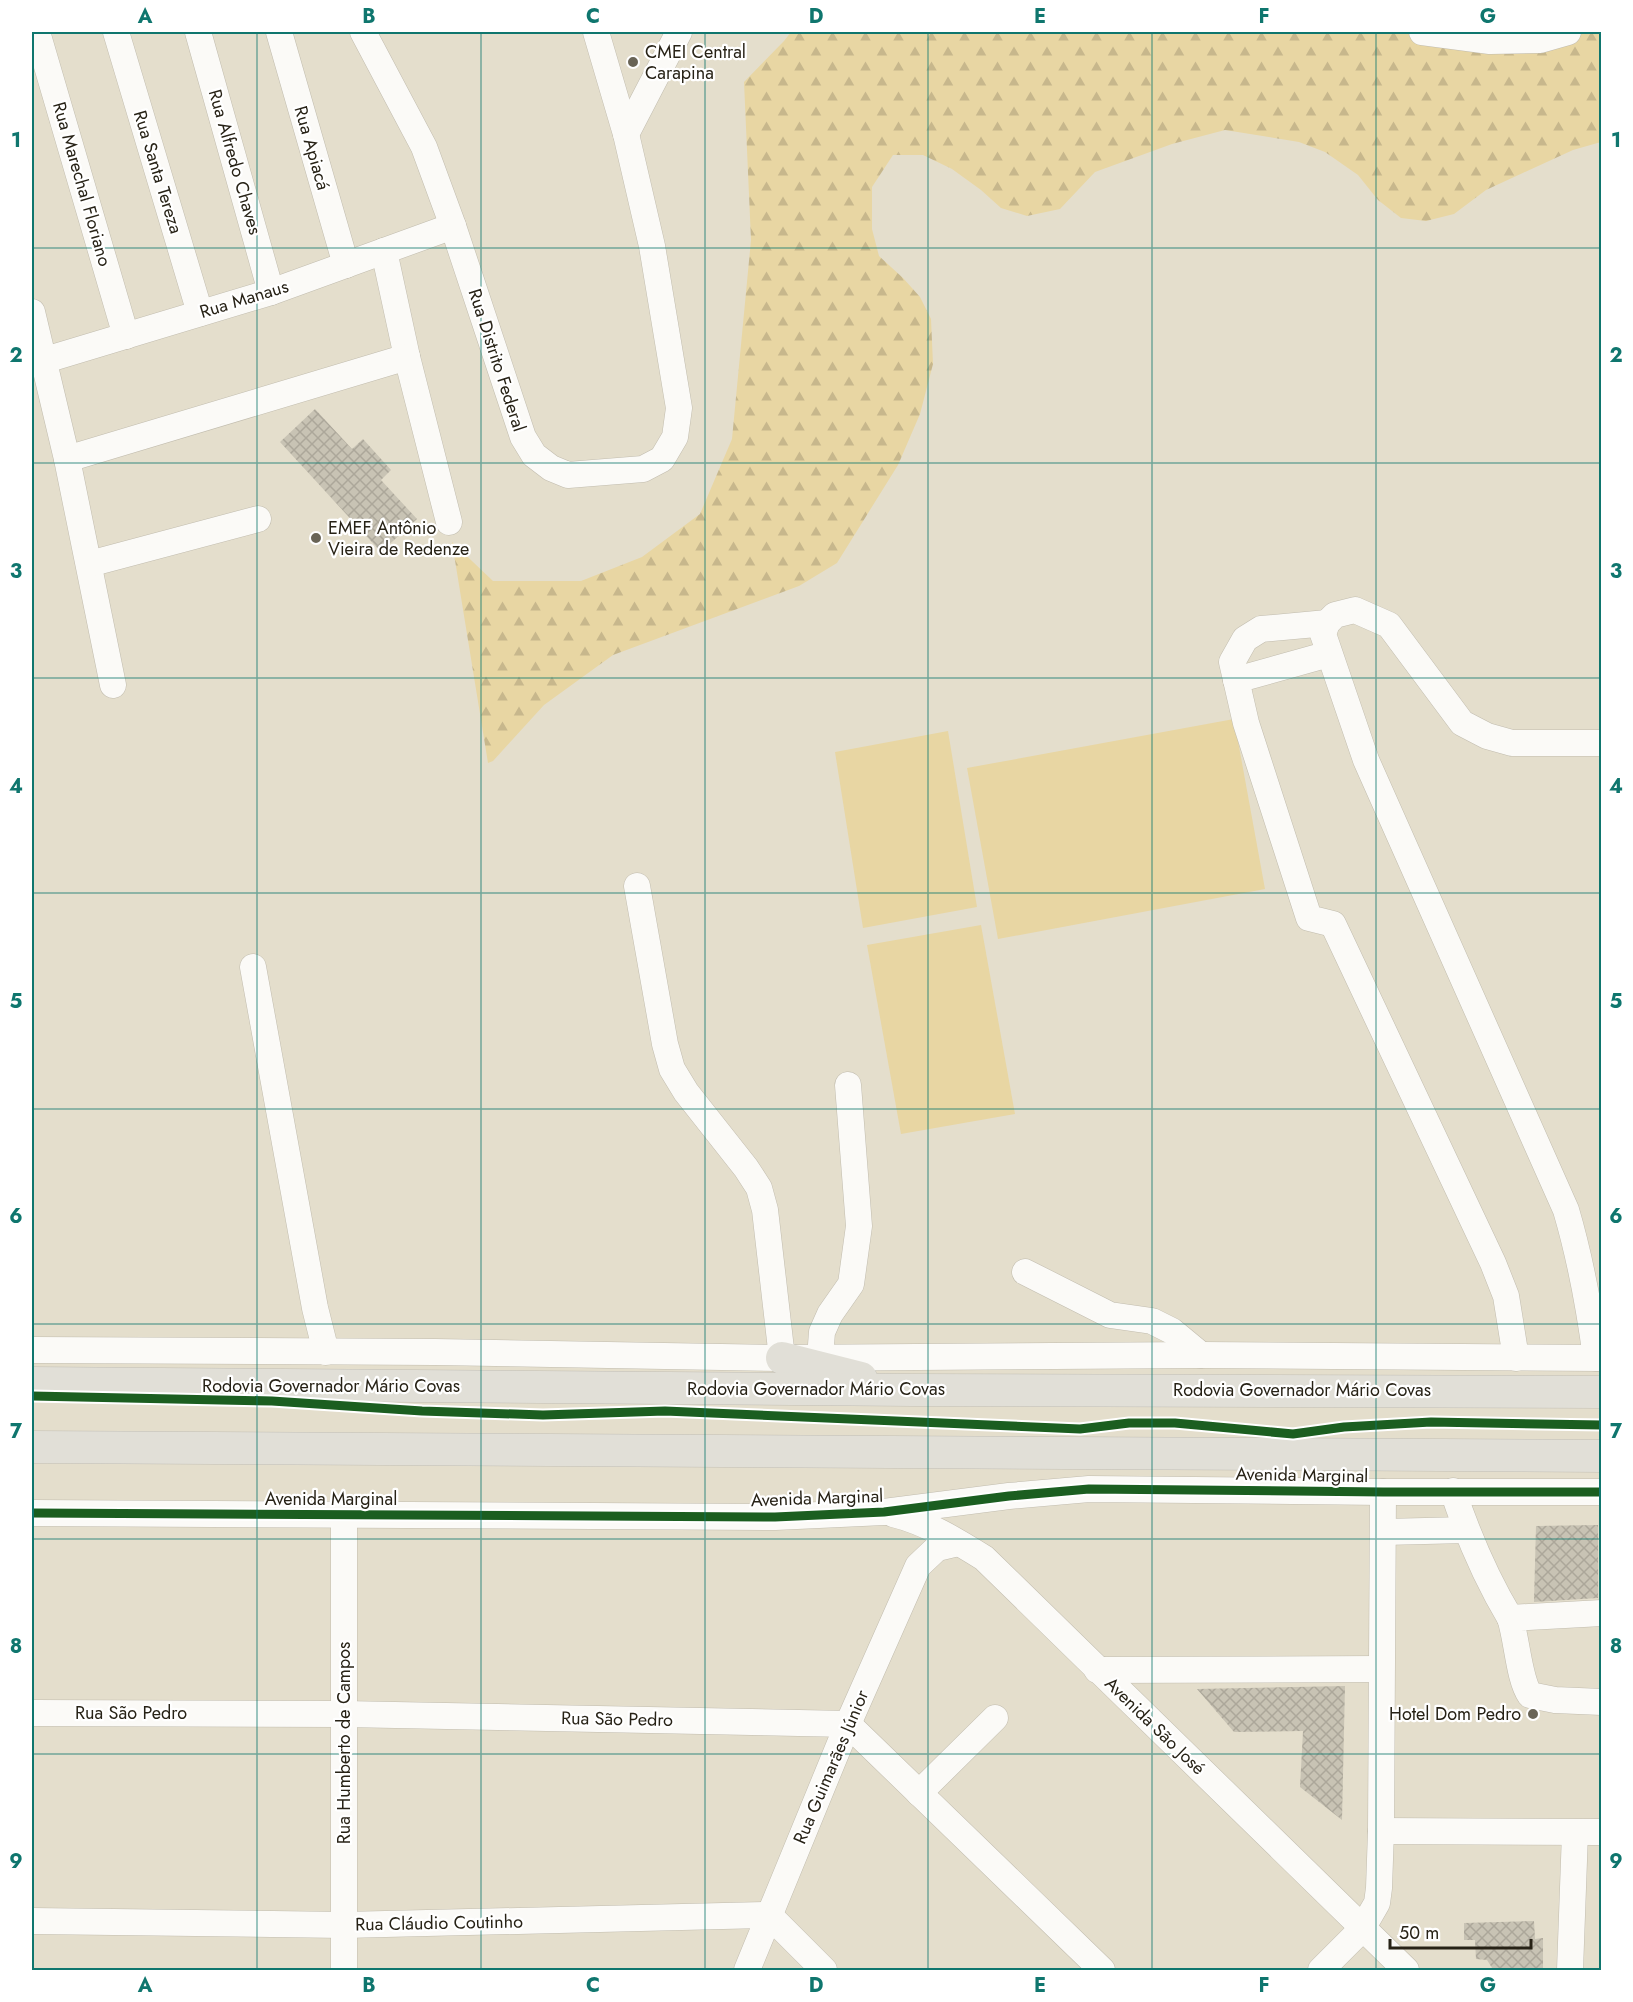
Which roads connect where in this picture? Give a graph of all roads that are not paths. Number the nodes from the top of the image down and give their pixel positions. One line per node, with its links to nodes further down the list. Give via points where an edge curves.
1 (37, 32): 17 (street, Rua Marechal Floriano)
2 (116, 32): 16 (street, Rua Santa Tereza)
3 (198, 32): 14 (street, Rua Alfredo Chaves)
4 (279, 32): 13 (street, Rua Apiacá)
5 (363, 32): 11 (street, Rua Distrito Federal, via 424,147)
6 (596, 32): 10 (street, Rua Distrito Federal)
7 (679, 32): 10 (street)
8 (1422, 32): 9 (street, via 1490,41 1540,40)
9 (1568, 32)
10 (626, 134): 11 (street, Rua Distrito Federal, via 652,246 679,408 675,437 662,459 643,469 568,475 534,455 523,437)
11 (453, 226): 12 (street, Rua Manaus)
12 (384, 250): 13 (street, Rua Manaus); 18 (street)
13 (346, 265): 14 (street, Rua Manaus)
14 (271, 292): 16 (street, Rua Manaus)
15 (32, 312): 19 (street)
16 (200, 313): 17 (street, Rua Manaus)
17 (126, 336): 19 (street, Rua Manaus)
18 (407, 357): 20 (street); 22 (street)
19 (38, 362): 20 (street)
20 (67, 459): 23 (street)
21 (258, 519): 23 (street)
22 (449, 522)
23 (89, 564): 27 (street)
24 (1327, 623): 25 (street, via 1323,634); 26 (street, via 1261,629 1245,639 1232,662); 28 (street, via 1335,615 1355,610 1389,625 1462,723 1487,736 1512,743)
25 (1329, 654): 26 (street); 39 (street, via 1366,760 1566,1210 1586,1283)
26 (1236, 680): 38 (street, via 1246,723 1309,918 1333,924 1493,1263 1506,1296)
27 (114, 685)
28 (1602, 743)
29 (637, 886): 36 (street, via 672,1069 759,1188)
30 (253, 967): 34 (street)
31 (848, 1085): 37 (street, via 859,1226 851,1284 822,1332)
32 (1025, 1272): 35 (street, via 1110,1315 1152,1321 1172,1331)
33 (32, 1350): 34 (street)
34 (326, 1352): 36 (street)
35 (1201, 1355): 37 (street); 38 (street)
36 (782, 1358): 37 (street); 41 (main road)
37 (820, 1358)
38 (1516, 1358): 39 (street)
39 (1599, 1358)
40 (32, 1383): 41 (main road, Rodovia Governador Mário Covas)
41 (911, 1390): 42 (main road, Rodovia Governador Mário Covas)
42 (1602, 1392)
43 (32, 1447): 44 (main road)
44 (1602, 1456)
45 (1453, 1491): 46 (street, Avenida Marginal); 47 (street, Avenida Marginal); 52 (street)
46 (1383, 1492): 48 (street, Avenida Marginal, via 1089,1489); 53 (street)
47 (1602, 1492)
48 (884, 1512): 50 (street, Avenida Marginal, via 775,1517); 51 (street, Avenida São José)
49 (32, 1513): 50 (street, Avenida Marginal)
50 (344, 1515): 62 (street, Rua Humberto de Campos)
51 (913, 1520): 54 (street, Avenida São José); 55 (street, Rua Guimarães Júnior, via 919,1543)
52 (1466, 1530): 53 (street); 57 (street)
53 (1384, 1532): 58 (street)
54 (958, 1543): 55 (street, Rua Guimarães Júnior, via 937,1548); 59 (street, Avenida São José, via 984,1558)
55 (918, 1566): 64 (street, Rua Guimarães Júnior)
56 (1602, 1613): 57 (street)
57 (1510, 1618): 60 (street, via 1524,1688 1530,1695)
58 (1381, 1669): 59 (street); 66 (street)
59 (1097, 1670): 72 (street, Avenida São José)
60 (1602, 1702)
61 (32, 1713): 62 (street, Rua São Pedro)
62 (344, 1714): 64 (street, Rua São Pedro); 71 (street, Rua Humberto de Campos)
63 (995, 1718): 65 (street)
64 (848, 1724): 65 (street); 69 (street, Rua Guimarães Júnior)
65 (919, 1793): 76 (street)
66 (1381, 1831): 68 (street); 72 (street, via 1377,1903)
67 (1602, 1832): 68 (street)
68 (1575, 1833): 79 (street)
69 (769, 1915): 71 (street, Rua Cláudio Coutinho); 74 (street, Rua Guimarães Júnior); 75 (street)
70 (32, 1921): 71 (street, Rua Cláudio Coutinho)
71 (344, 1925): 73 (street, Rua Humberto de Campos)
72 (1362, 1929): 77 (street); 78 (street, Avenida São José)
73 (344, 1971)
74 (747, 1971)
75 (824, 1971)
76 (1102, 1971)
77 (1321, 1971)
78 (1406, 1971)
79 (1570, 1971)

